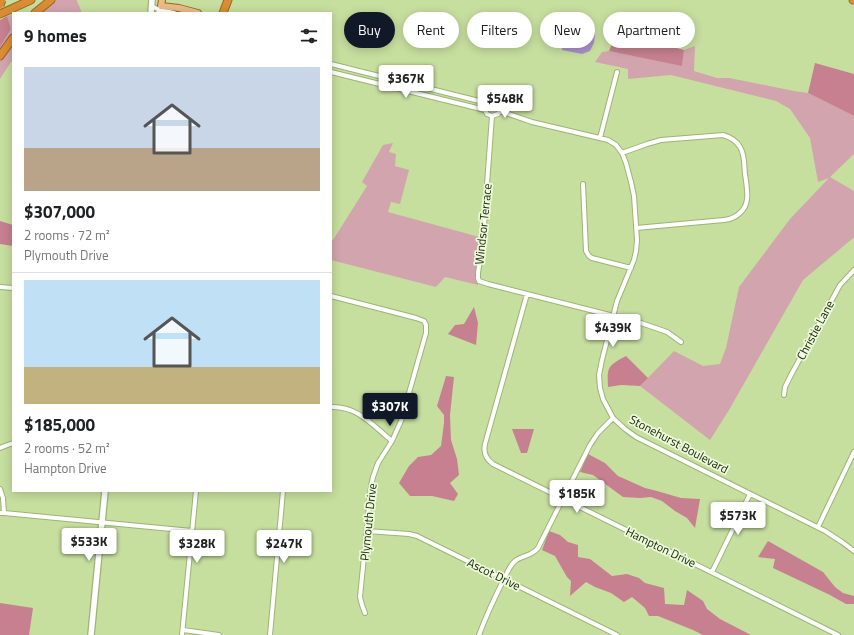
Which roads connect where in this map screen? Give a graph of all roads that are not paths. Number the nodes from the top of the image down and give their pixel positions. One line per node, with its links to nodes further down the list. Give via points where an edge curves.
1 (2, 0): 7 (highway, bridge)
2 (7, 0): 7 (highway)
3 (31, 0): 13 (highway)
4 (51, 0): 9 (highway)
5 (228, 0): 12 (highway)
6 (152, 3): 8 (street)
7 (0, 4)
8 (160, 7): 10 (street); 11 (main road)
9 (36, 12)
10 (172, 12)
11 (194, 12)
12 (223, 12)
13 (0, 14)
14 (12, 39): 15 (highway)
15 (0, 56)
16 (332, 64): 17 (street)
17 (343, 67): 20 (street); 21 (street)
18 (332, 72): 20 (street)
19 (617, 72): 25 (street)
20 (341, 75): 22 (street)
21 (487, 103): 22 (street); 23 (street, via 497,102)
22 (485, 110): 24 (street)
23 (500, 111): 24 (street); 25 (street, via 532,122)
24 (492, 116): 33 (street, Windsor Terrace, via 478,278 483,283)
25 (600, 138): 26 (street, via 612,142)
26 (622, 153): 28 (street, Stonehurst Boulevard, via 634,196); 28 (street, via 661,140 723,136 737,143 744,155 747,199 743,210 736,217)
27 (582, 184): 29 (street, via 586,251 592,258)
28 (636, 228): 29 (street, Stonehurst Boulevard, via 636,251)
29 (631, 268): 35 (street, Stonehurst Boulevard)
30 (854, 270): 37 (street, Christie Lane, via 840,285 790,375)
31 (0, 287): 32 (street)
32 (12, 288)
33 (527, 294): 35 (street, Windsor Terrace); 49 (street, Hampton Drive, via 484,452 493,464)
34 (332, 296): 40 (street, Plymouth Drive, via 416,318 424,321 426,325 426,333 403,414)
35 (613, 316): 36 (street, Windsor Terrace, via 667,332); 39 (street, Stonehurst Boulevard, via 599,375 603,399)
36 (681, 342)
37 (784, 395)
38 (332, 407): 40 (street, via 358,412)
39 (613, 418): 48 (street, Stonehurst Boulevard, via 636,436); 49 (street, via 590,445)
40 (392, 441): 54 (street, Plymouth Drive, via 378,463 373,477)
41 (12, 443): 42 (street)
42 (0, 448)
43 (854, 452): 52 (street)
44 (0, 488): 50 (street, via 3,498)
45 (105, 492): 51 (street)
46 (196, 492): 53 (street)
47 (283, 492): 63 (street)
48 (750, 494): 52 (street, Stonehurst Boulevard); 56 (street)
49 (563, 498): 56 (street, Hampton Drive); 57 (street, via 538,548 533,553 514,561)
50 (2, 513): 51 (street)
51 (102, 522): 53 (street); 60 (street)
52 (818, 527): 55 (street, Stonehurst Boulevard)
53 (192, 531): 59 (street)
54 (367, 531): 57 (street, Ascot Drive, via 417,536); 58 (street, Plymouth Drive, via 360,597)
55 (854, 551)
56 (712, 572): 66 (street, Hampton Drive)
57 (504, 579): 64 (street); 65 (street, Ascot Drive)
58 (365, 613)
59 (183, 630): 61 (street); 62 (street)
60 (91, 635)
61 (182, 635)
62 (219, 635)
63 (270, 635)
64 (479, 635)
65 (617, 635)
66 (838, 635)

